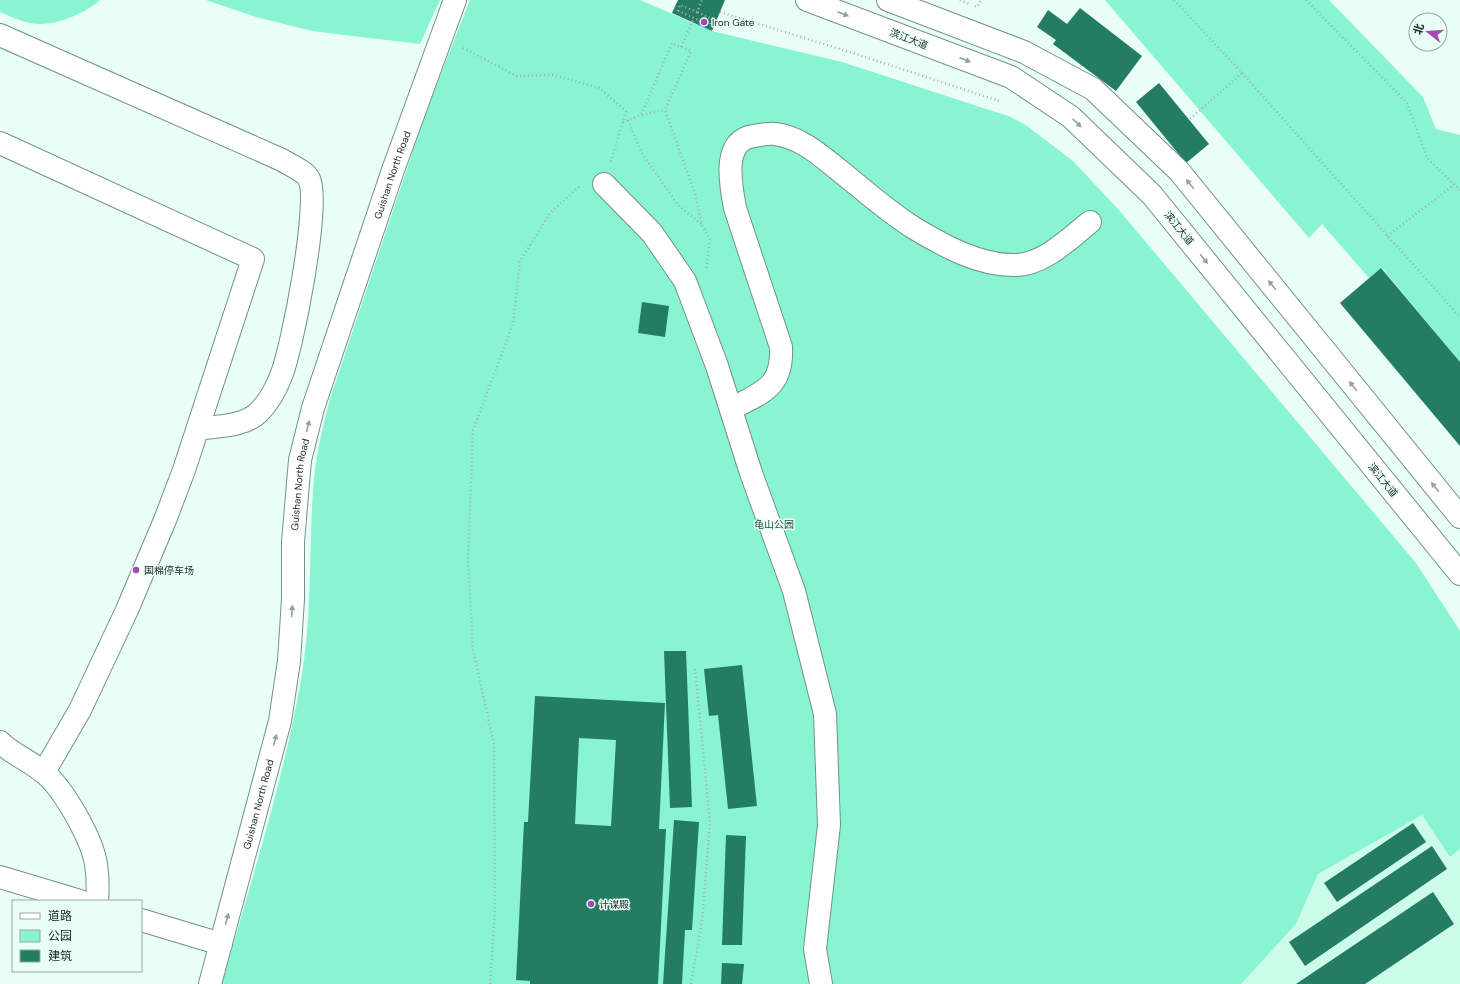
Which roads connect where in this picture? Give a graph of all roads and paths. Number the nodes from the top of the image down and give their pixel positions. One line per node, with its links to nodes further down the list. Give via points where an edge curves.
1 (455, 0): 13 (main road, Guishan North Road)
2 (702, 0): 9 (path, bridge)
3 (807, 0): 34 (main road, 滨江大道, one-way to 34, via 1011,77 1071,117 1152,195)
4 (888, 0): 33 (main road, one-way to 4, via 1179,171 1093,89 1024,52)
5 (960, 0): 6 (path, via 977,7)
6 (981, 0)
7 (1174, 0): 15 (path)
8 (1306, 0): 24 (path, via 1406,103 1427,158)
9 (696, 12): 11 (path, bridge, via 680,5 678,11); 11 (path, via 712,19 710,25)
10 (720, 12): 16 (path)
11 (694, 18): 14 (path)
12 (0, 35): 32 (main road, via 282,160 309,179 313,191 306,261 292,341 282,376 272,396 258,413 239,423)
13 (440, 37): 21 (path, via 518,76 553,74 600,88 626,111); 42 (main road, Guishan North Road, one-way to 13, via 280,721 289,661 293,542 300,460 313,408)
14 (681, 47): 17 (path, via 691,51); 18 (path, via 672,43)
15 (1242, 73): 20 (path); 28 (path)
16 (999, 101)
17 (665, 110): 18 (path); 27 (path, via 695,194)
18 (641, 115): 19 (path)
19 (628, 120): 21 (path); 27 (path, via 641,152 678,205)
20 (1189, 120)
21 (623, 122): 23 (path)
22 (0, 143): 32 (main road, via 253,259)
23 (604, 184): 31 (main road, via 652,233 685,282); 44 (path, via 581,185 551,212 520,261 513,324 473,430 468,560 473,650 494,744 494,908)
24 (1454, 185): 25 (path); 28 (path)
25 (1460, 190)
26 (1090, 222): 31 (main road, via 1062,245 1036,260 1016,265 991,263 969,256 912,227 803,144 775,134 750,136 740,142 732,158 731,186 735,208 781,347 781,362 773,384)
27 (702, 225): 29 (path, via 710,239)
28 (1387, 236): 30 (path)
29 (706, 278)
30 (1460, 318)
31 (731, 409): 46 (main road, via 751,473 794,591 825,714 829,825 815,949)
32 (198, 428): 37 (main road, via 168,513 128,610 80,710)
33 (1460, 517)
34 (1460, 574)
35 (696, 668): 45 (path, via 710,823 702,921)
36 (0, 742): 37 (main road)
37 (44, 772): 40 (main road, via 73,810 89,844 96,862)
38 (0, 877): 39 (main road)
39 (77, 900)
40 (97, 900)
41 (142, 920): 42 (main road)
42 (220, 944): 43 (main road, Guishan North Road)
43 (210, 984)
44 (490, 984)
45 (691, 984)
46 (822, 984)

